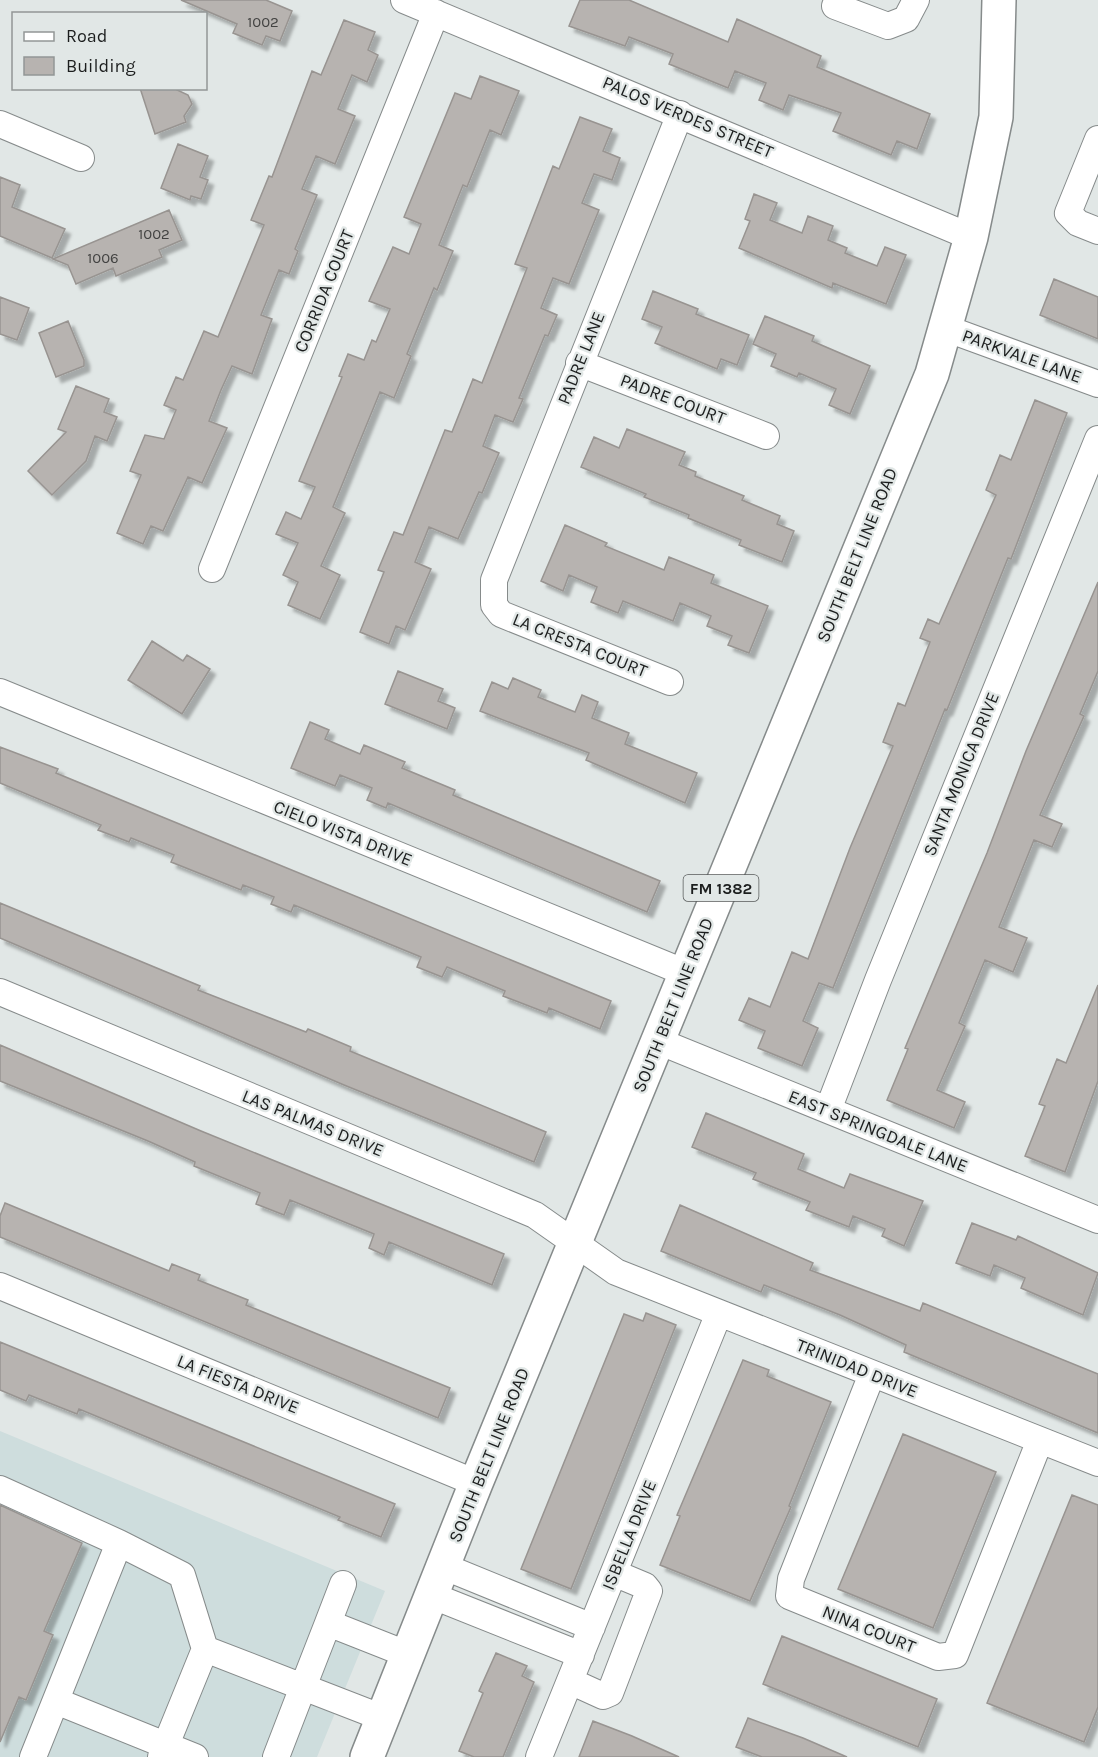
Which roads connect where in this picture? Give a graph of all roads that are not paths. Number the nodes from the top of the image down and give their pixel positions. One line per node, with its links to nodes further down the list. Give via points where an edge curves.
1 (404, 0): 5 (street, PALOS VERDES STREET)
2 (916, 0): 4 (street, via 906,19 888,26)
3 (999, 0): 11 (main road, SOUTH BELT LINE ROAD / FM 1382, via 996,117)
4 (836, 6)
5 (436, 13): 6 (street, PALOS VERDES STREET); 17 (street, CORRIDA COURT)
6 (680, 114): 11 (street, PALOS VERDES STREET); 13 (street, PADRE LANE)
7 (0, 124): 9 (street)
8 (1098, 139): 10 (street, via 1068,213 1078,223)
9 (81, 158)
10 (1098, 231)
11 (971, 237): 12 (main road, SOUTH BELT LINE ROAD / FM 1382)
12 (945, 328): 14 (street, PARKVALE LANE); 21 (main road, SOUTH BELT LINE ROAD / FM 1382, via 932,374)
13 (579, 363): 15 (street, PADRE COURT); 18 (street, PADRE LANE, via 494,580)
14 (1098, 384)
15 (766, 436)
16 (1098, 439): 24 (street, SANTA MONICA DRIVE)
17 (212, 569)
18 (494, 605): 19 (street, LA CRESTA COURT, via 501,614)
19 (670, 682)
20 (0, 692): 21 (street, CIELO VISTA DRIVE)
21 (686, 973): 23 (main road, SOUTH BELT LINE ROAD / FM 1382)
22 (0, 992): 26 (street, LAS PALMAS DRIVE, via 535,1215)
23 (658, 1041): 24 (street, EAST SPRINGDALE LANE); 26 (main road, SOUTH BELT LINE ROAD / FM 1382)
24 (828, 1110): 25 (street, EAST SPRINGDALE LANE)
25 (1096, 1212)
26 (576, 1243): 27 (street, LAS PALMAS DRIVE); 33 (main road, SOUTH BELT LINE ROAD / FM 1382)
27 (616, 1272): 29 (street, TRINIDAD DRIVE)
28 (0, 1286): 33 (street, LA FIESTA DRIVE)
29 (719, 1313): 30 (street, TRINIDAD DRIVE); 36 (street, ISBELLA DRIVE)
30 (872, 1374): 31 (street, TRINIDAD DRIVE); 31 (street, NINA COURT, via 791,1579 789,1596 938,1657 955,1655)
31 (1040, 1440): 32 (street, TRINIDAD DRIVE)
32 (1098, 1463)
33 (477, 1483): 37 (main road, SOUTH BELT LINE ROAD / FM 1382)
34 (0, 1489): 35 (street)
35 (119, 1543): 41 (street, via 182,1575); 46 (street)
36 (614, 1573): 40 (street, ISBELLA DRIVE); 44 (street, via 649,1591 610,1693 603,1696)
37 (439, 1582): 40 (street); 42 (main road, SOUTH BELT LINE ROAD / FM 1382); 43 (street)
38 (343, 1584): 39 (street)
39 (328, 1623): 42 (street); 45 (street)
40 (592, 1628): 43 (street, ISBELLA DRIVE)
41 (205, 1649): 45 (street); 48 (street)
42 (409, 1655): 47 (main road, SOUTH BELT LINE ROAD / FM 1382)
43 (580, 1655): 44 (street, ISBELLA DRIVE)
44 (570, 1681): 53 (street, ISBELLA DRIVE)
45 (303, 1688): 47 (street); 51 (street)
46 (56, 1701): 48 (street); 49 (street)
47 (384, 1718): 52 (main road, SOUTH BELT LINE ROAD / FM 1382)
48 (164, 1751): 50 (street)
49 (33, 1757)
50 (195, 1757)
51 (276, 1757)
52 (367, 1757)
53 (539, 1757)

